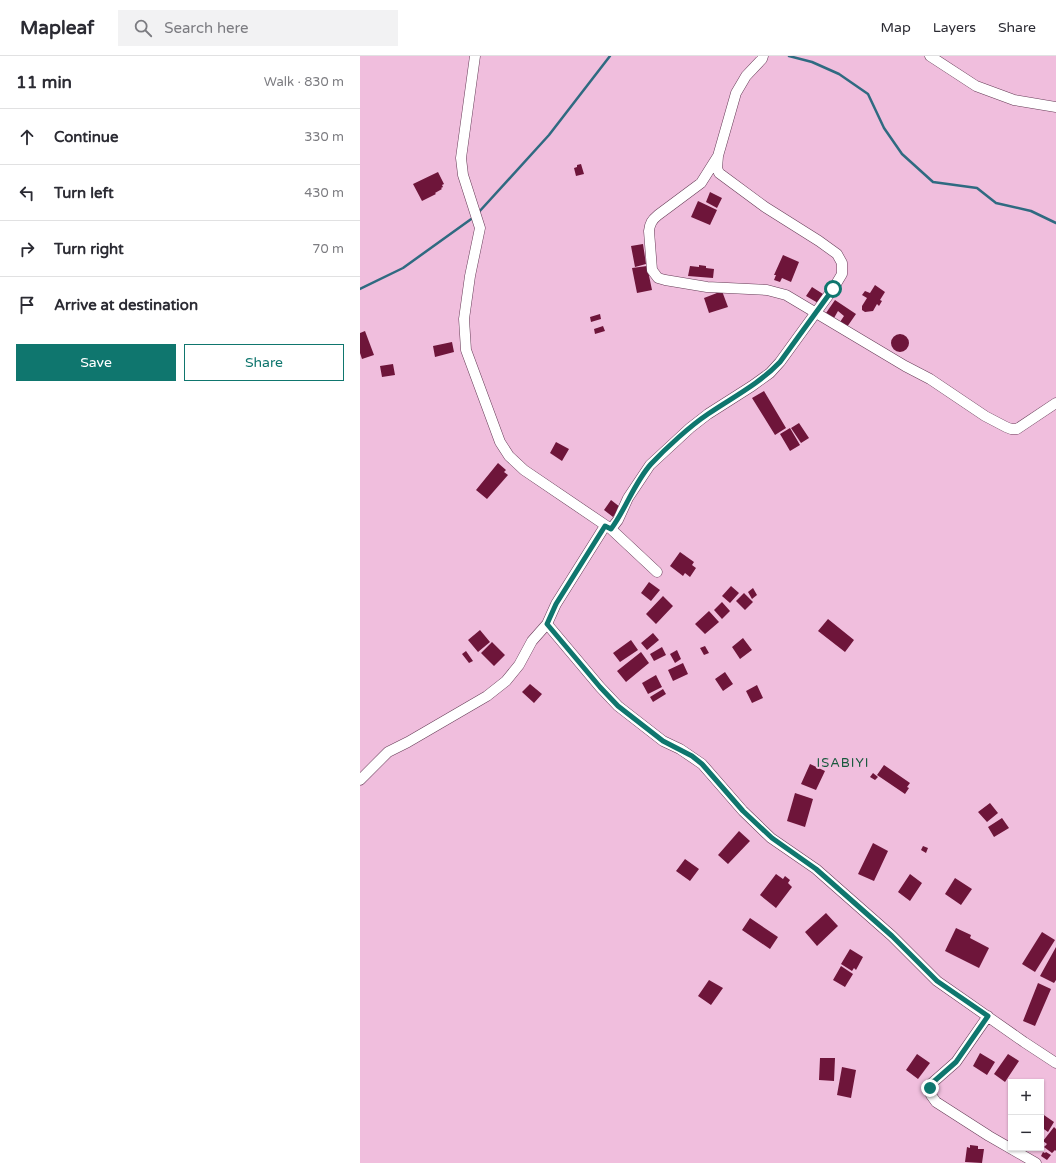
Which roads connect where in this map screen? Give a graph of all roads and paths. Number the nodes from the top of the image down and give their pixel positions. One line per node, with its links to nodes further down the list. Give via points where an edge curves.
1 (475, 56): 8 (street, via 461,158 463,175 480,228 464,319 466,350 500,442 509,456 524,470)
2 (763, 56): 5 (street, via 736,93)
3 (930, 56): 4 (street, via 976,86 1014,100)
4 (1056, 107)
5 (718, 156): 6 (street, via 717,168 720,174 837,254 842,263 842,274); 6 (street, via 701,184 658,215 649,225 652,270 655,275 665,280 707,287 776,291)
6 (816, 313): 7 (street, via 1011,429 1017,429); 8 (street, via 770,373 702,418 650,465 628,498 618,520)
7 (1056, 402)
8 (608, 527): 9 (street); 10 (street, via 556,604)
9 (657, 572)
10 (547, 624): 11 (street, via 532,641 506,682 487,696 388,752); 12 (street, via 618,706 663,741 702,764 743,811 772,838 816,869 892,936 937,981)
11 (360, 780)
12 (988, 1016): 13 (street); 14 (street, via 956,1062 931,1084 931,1095 936,1102)
13 (1056, 1063)
14 (1036, 1163)

